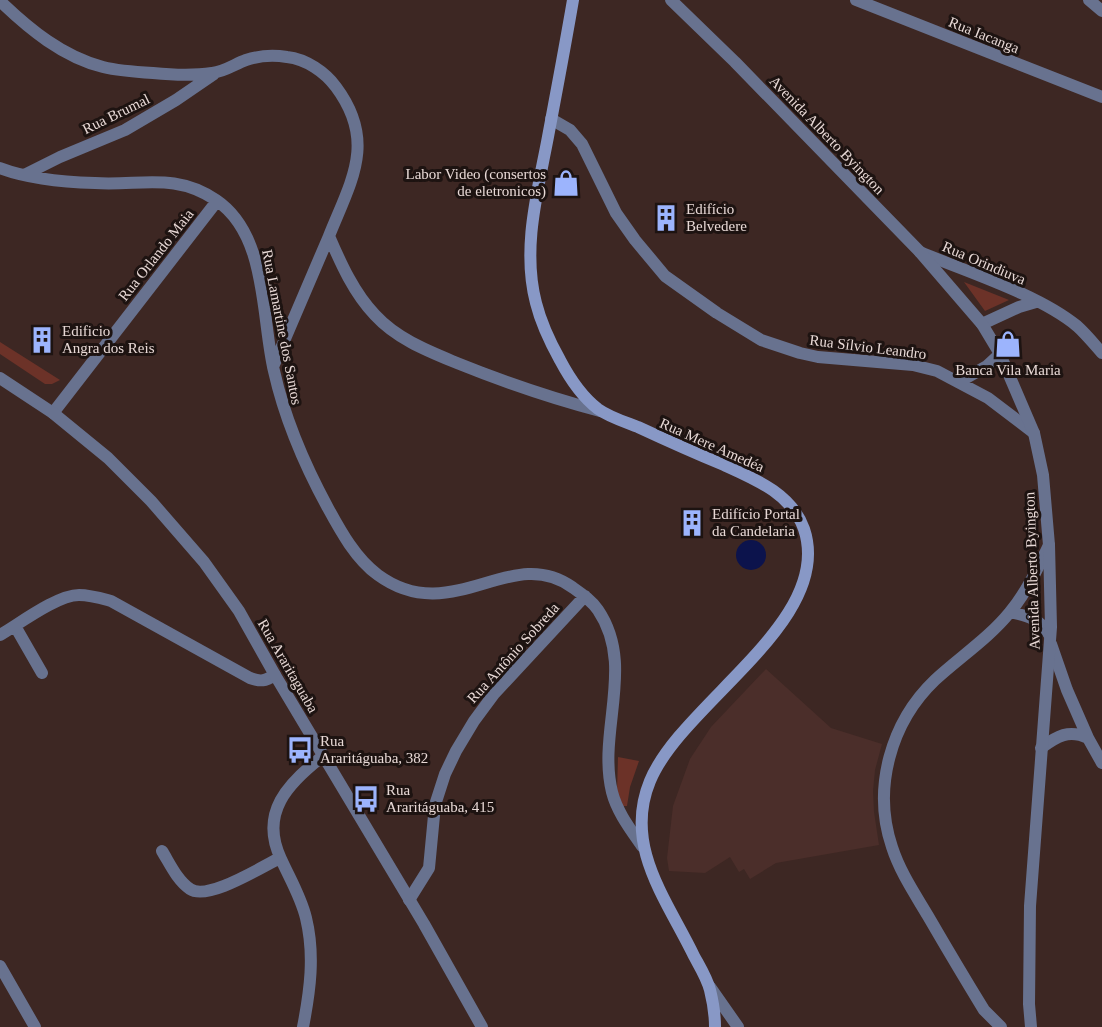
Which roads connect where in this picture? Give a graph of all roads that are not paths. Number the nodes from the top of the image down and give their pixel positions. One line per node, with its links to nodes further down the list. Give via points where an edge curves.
1 (573, 0): 9 (main road, Rua Mere Amedéa)
2 (671, 0): 14 (street, Avenida Alberto Byington)
3 (856, 0): 8 (street, Rua Iacanga)
4 (1089, 0): 6 (street)
5 (0, 1): 7 (street, via 47,41 103,67 182,75)
6 (1102, 11)
7 (215, 73): 11 (street, Rua Brumal, via 125,130); 13 (street, via 249,59 288,57 323,73 347,102 359,138 358,157)
8 (1102, 97)
9 (551, 118): 21 (street, Rua Sílvio Leandro, via 570,130 582,144 615,213 665,276 717,313 761,340 800,353 914,365); 22 (main road, Rua Mere Amedéa, via 532,218 535,301 547,335 572,382)
10 (0, 168): 11 (street, Rua Lamartine dos Santos)
11 (26, 175): 12 (street, Rua Lamartine dos Santos, via 97,183 171,182)
12 (217, 201): 19 (street, Rua Lamartine dos Santos, via 237,219 249,240); 23 (street, Rua Orlando Maia)
13 (329, 237): 19 (street); 22 (street, via 360,296 395,333 423,349 495,378)
14 (920, 252): 15 (street, Rua Orindiuva); 16 (street, Avenida Alberto Byington)
15 (1036, 302): 16 (street, Rua Orindiuva); 17 (street, Rua Orindiuva, via 1077,326)
16 (982, 324): 18 (street, Avenida Alberto Byington)
17 (1102, 353)
18 (1000, 354): 21 (street); 24 (street, Avenida Alberto Byington)
19 (273, 368): 26 (street, Rua Lamartine dos Santos, via 286,418 307,469 338,527 360,558 379,576 404,589 445,594 526,573 566,583)
20 (0, 378): 23 (street, Rua Araritaguaba)
21 (959, 382): 24 (street, Rua Sílvio Leandro, via 988,398)
22 (600, 411): 37 (main road, Rua Mere Amedéa, via 773,489 799,518 808,556 796,602 780,627 687,727 659,763 644,806)
23 (53, 413): 32 (street, Rua Araritaguaba, via 108,458 204,562 239,611)
24 (1034, 433): 25 (street, Avenida Alberto Byington, via 1043,475)
25 (1049, 545): 27 (street); 30 (street, Avenida Alberto Byington)
26 (585, 596): 37 (street, Rua Lamartine dos Santos, via 600,613 613,640 615,679 608,772 612,794); 40 (street, Rua Antônio Sobreda, via 494,694 462,741 435,805 429,868)
27 (1010, 612): 30 (street, via 1035,619); 48 (street, via 920,697 892,745 884,792 887,825 902,873 984,1010)
28 (15, 626): 29 (street); 31 (street); 32 (street, via 61,599 93,596 111,601 250,678 265,681)
29 (0, 635)
30 (1050, 640): 33 (street, via 1066,690); 34 (street, Avenida Alberto Byington)
31 (42, 673)
32 (275, 675): 35 (street, Rua Araritaguaba)
33 (1088, 738): 34 (street, via 1071,732 1057,736); 36 (street)
34 (1041, 748): 49 (street, Avenida Alberto Byington, via 1030,906)
35 (323, 756): 39 (street, via 280,799 273,831); 40 (street, Rua Araritaguaba)
36 (1102, 763)
37 (642, 846): 42 (main road, Rua Mere Amedéa, via 652,874)
38 (162, 851): 39 (street, via 181,882 201,892 214,890)
39 (280, 858): 44 (street, via 306,917 310,942 311,971)
40 (409, 900): 45 (street, Rua Araritaguaba)
41 (0, 966): 43 (street)
42 (710, 987): 46 (main road, Rua Mere Amedéa); 47 (street)
43 (35, 1027)
44 (303, 1027)
45 (482, 1027)
46 (715, 1027)
47 (738, 1027)
48 (1001, 1027)
49 (1031, 1027)

